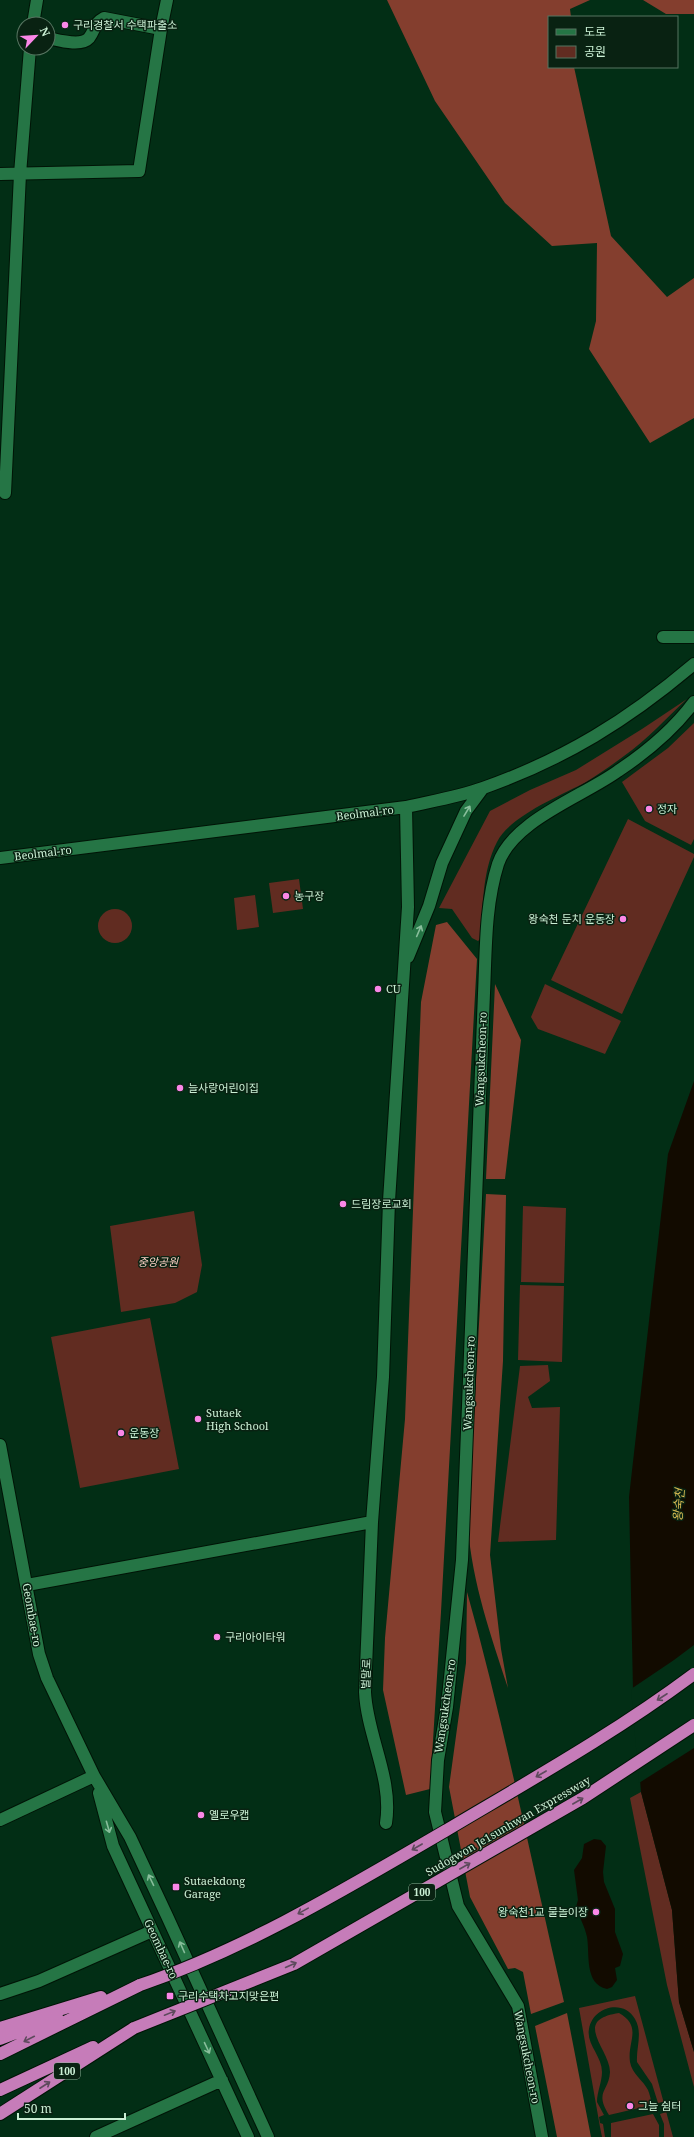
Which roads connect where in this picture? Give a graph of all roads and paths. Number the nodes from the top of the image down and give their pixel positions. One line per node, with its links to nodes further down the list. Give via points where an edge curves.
1 (37, 0): 3 (street)
2 (167, 0): 4 (street)
3 (34, 16)
4 (161, 29): 5 (street, via 104,18 97,22 89,38 82,42); 8 (street, via 139,171)
5 (56, 39)
6 (29, 56): 8 (street)
7 (0, 174): 8 (street)
8 (20, 174): 9 (street)
9 (5, 406): 10 (street)
10 (5, 493)
11 (663, 637): 12 (street)
12 (694, 637)
13 (694, 664): 15 (street, Beolmal-ro, via 660,693 606,731 570,751)
14 (694, 702): 44 (street, Wangsukcheon-ro, via 654,743 618,772 530,824 512,840 498,863 489,902 462,1560 447,1707 438,1760 435,1812 458,1906 518,2006)
15 (483, 788): 16 (street, Beolmal-ro, via 456,797); 18 (street, one-way to 15, via 430,906 442,863 466,811)
16 (406, 807): 17 (street, Beolmal-ro); 18 (street, 벌말로, via 408,907)
17 (0, 858)
18 (403, 967): 20 (street, 벌말로, via 389,1201 383,1377)
19 (0, 1445): 21 (street, Geombae-ro)
20 (372, 1522): 21 (street); 26 (street, 벌말로, via 365,1701 386,1790)
21 (27, 1585): 24 (street, Geombae-ro, via 39,1654 47,1678)
22 (694, 1674): 28 (highway, one-way to 28, bridge, via 565,1760 376,1871 276,1927 176,1973)
23 (694, 1725): 31 (highway, Sudogwon Je1sunhwan Expressway / 100, one-way to 23, bridge, via 294,1964 583,1798)
24 (94, 1776): 25 (street); 27 (street, Geombae-ro, one-way to 27, via 114,1846); 36 (street, Geombae-ro, one-way to 24, via 130,1837)
25 (0, 1820)
26 (386, 1823)
27 (152, 1930): 29 (street, via 39,1981); 34 (street, Geombae-ro, one-way to 34)
28 (140, 1985): 30 (highway); 32 (highway); 33 (highway, one-way to 33)
29 (0, 1994)
30 (0, 2028)
31 (134, 2028): 35 (highway, Sudogwon Je1sunhwan Expressway / 100); 37 (highway, Sudogwon Je1sunhwan Expressway / 100, one-way to 31)
32 (0, 2039)
33 (0, 2054)
34 (222, 2080): 38 (street, Geombae-ro); 39 (street)
35 (0, 2090)
36 (256, 2110): 42 (street); 43 (street)
37 (0, 2114)
38 (239, 2118): 40 (street); 41 (street)
39 (96, 2137)
40 (243, 2137)
41 (248, 2137)
42 (268, 2137)
43 (271, 2137)
44 (542, 2137)

